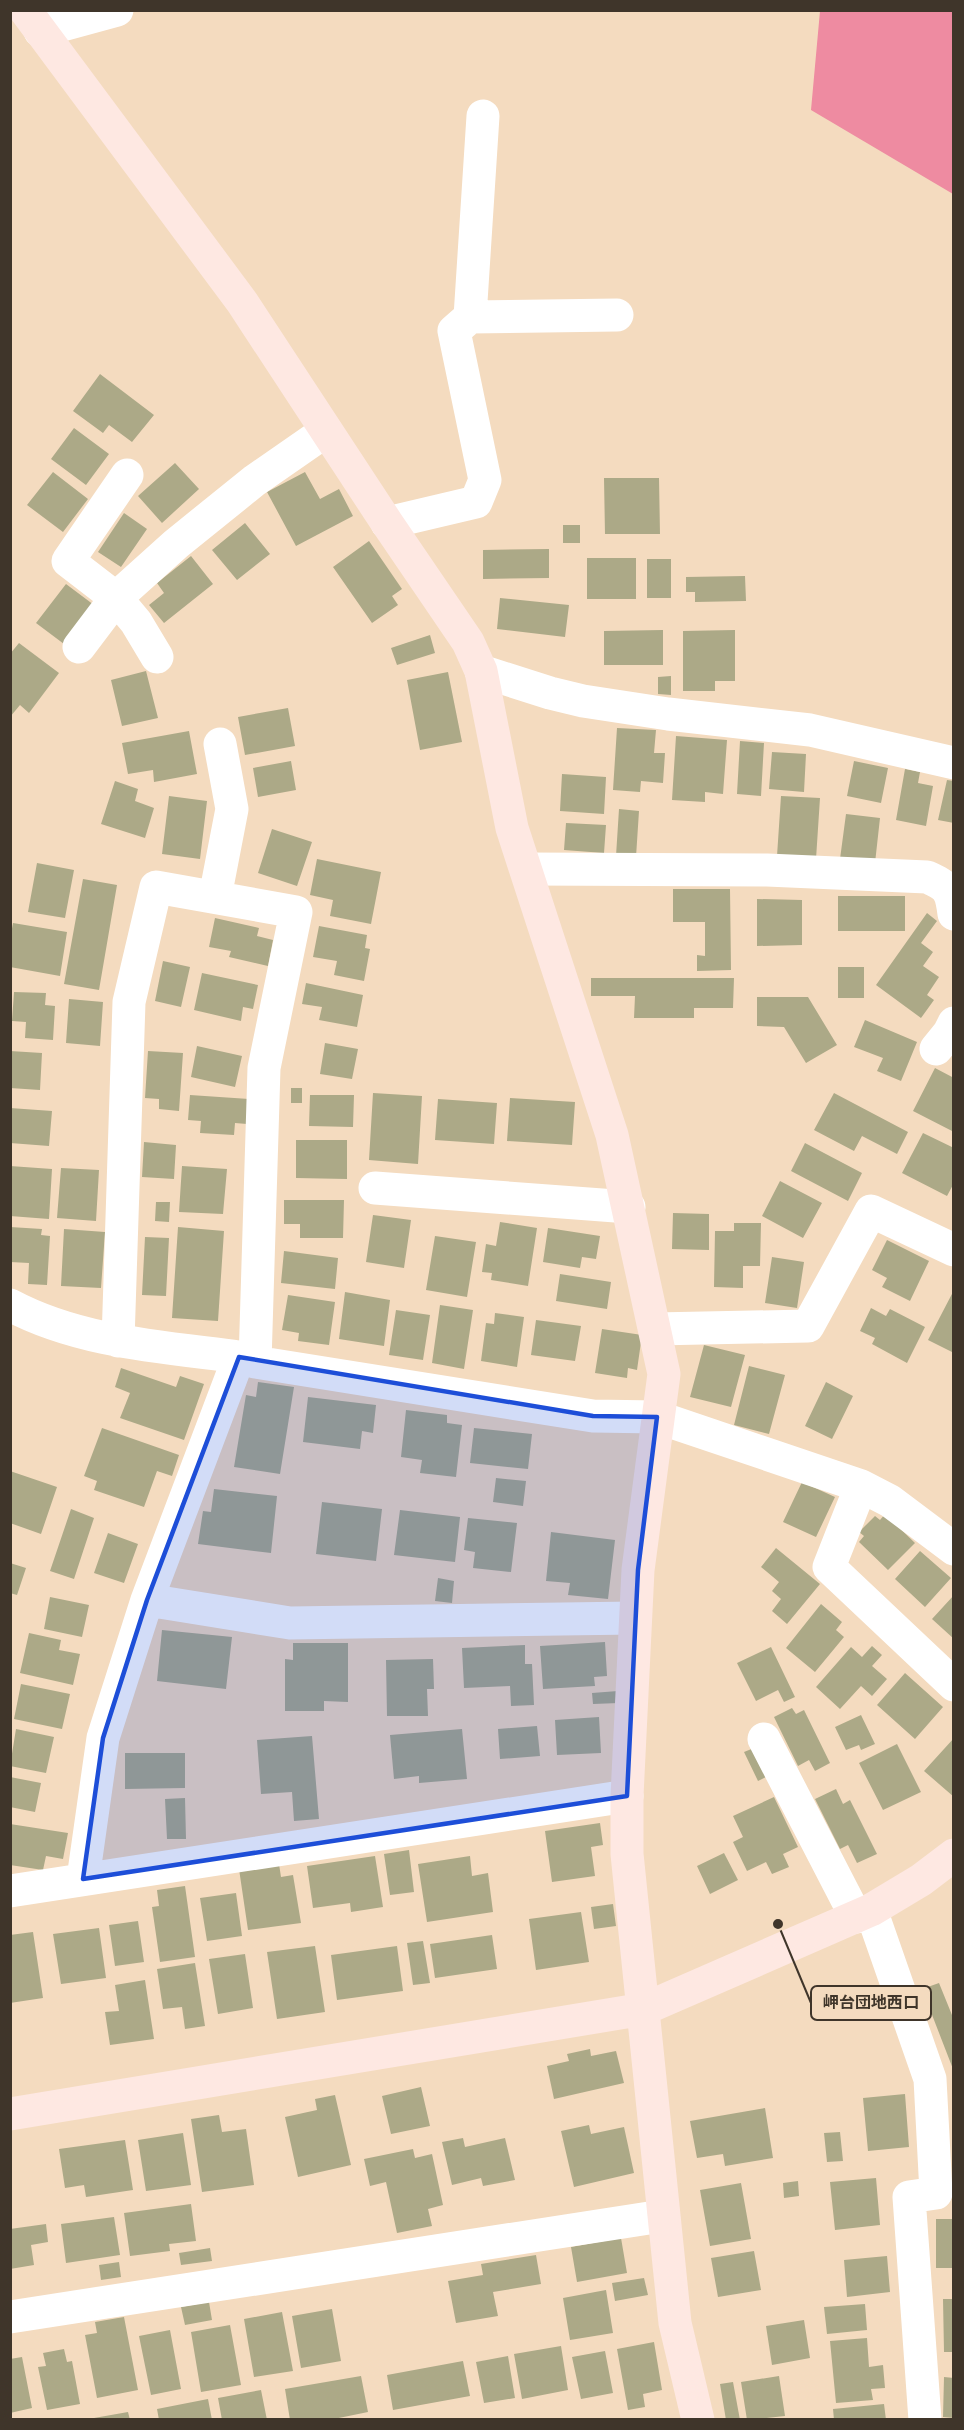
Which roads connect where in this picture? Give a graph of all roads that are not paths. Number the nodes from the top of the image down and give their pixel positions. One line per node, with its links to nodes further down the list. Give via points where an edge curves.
1 (117, 10): 2 (street)
2 (24, 19): 6 (street, via 242,302)
3 (483, 116): 5 (street)
4 (617, 315): 5 (street)
5 (470, 317): 8 (street, via 454,331 485,480 476,502)
6 (326, 431): 8 (street); 9 (street, via 219,509)
7 (127, 475): 9 (street, via 68,561)
8 (387, 523): 12 (street, via 468,642)
9 (116, 598): 10 (street); 11 (street)
10 (79, 647)
11 (157, 657)
12 (481, 671): 14 (street, via 583,700 810,730); 15 (street, via 512,828)
13 (220, 744): 16 (street, via 232,809)
14 (954, 764)
15 (526, 869): 17 (street, via 766,870 927,877 943,884 952,895); 19 (street, via 612,1135)
16 (215, 897): 23 (street, via 156,887 129,1002); 24 (street, via 296,912 264,1068)
17 (954, 914)
18 (375, 1188): 19 (street)
19 (629, 1207): 22 (street)
20 (954, 1250): 22 (street, via 871,1210 808,1326)
21 (10, 1305): 23 (street, via 34,1317)
22 (655, 1329): 25 (street, via 664,1374)
23 (118, 1341): 24 (street)
24 (247, 1360): 25 (street, via 593,1416); 28 (street)
25 (657, 1417): 26 (street); 29 (street)
26 (861, 1486): 27 (street, via 890,1501); 30 (street, via 828,1567)
27 (954, 1548)
28 (147, 1600): 29 (street, via 290,1623); 34 (street, via 103,1738)
29 (635, 1618): 32 (street)
30 (954, 1685)
31 (764, 1739): 36 (street)
32 (627, 1796): 34 (street); 37 (street, via 627,1854)
33 (954, 1855): 36 (street)
34 (83, 1879): 35 (street)
35 (10, 1891)
36 (864, 1914): 37 (street); 42 (street, via 930,2079 936,2193 909,2198)
37 (644, 2008): 38 (street); 39 (street)
38 (10, 2114)
39 (663, 2216): 40 (street); 41 (street, via 675,2323)
40 (10, 2317)
41 (698, 2420)
42 (925, 2420)

